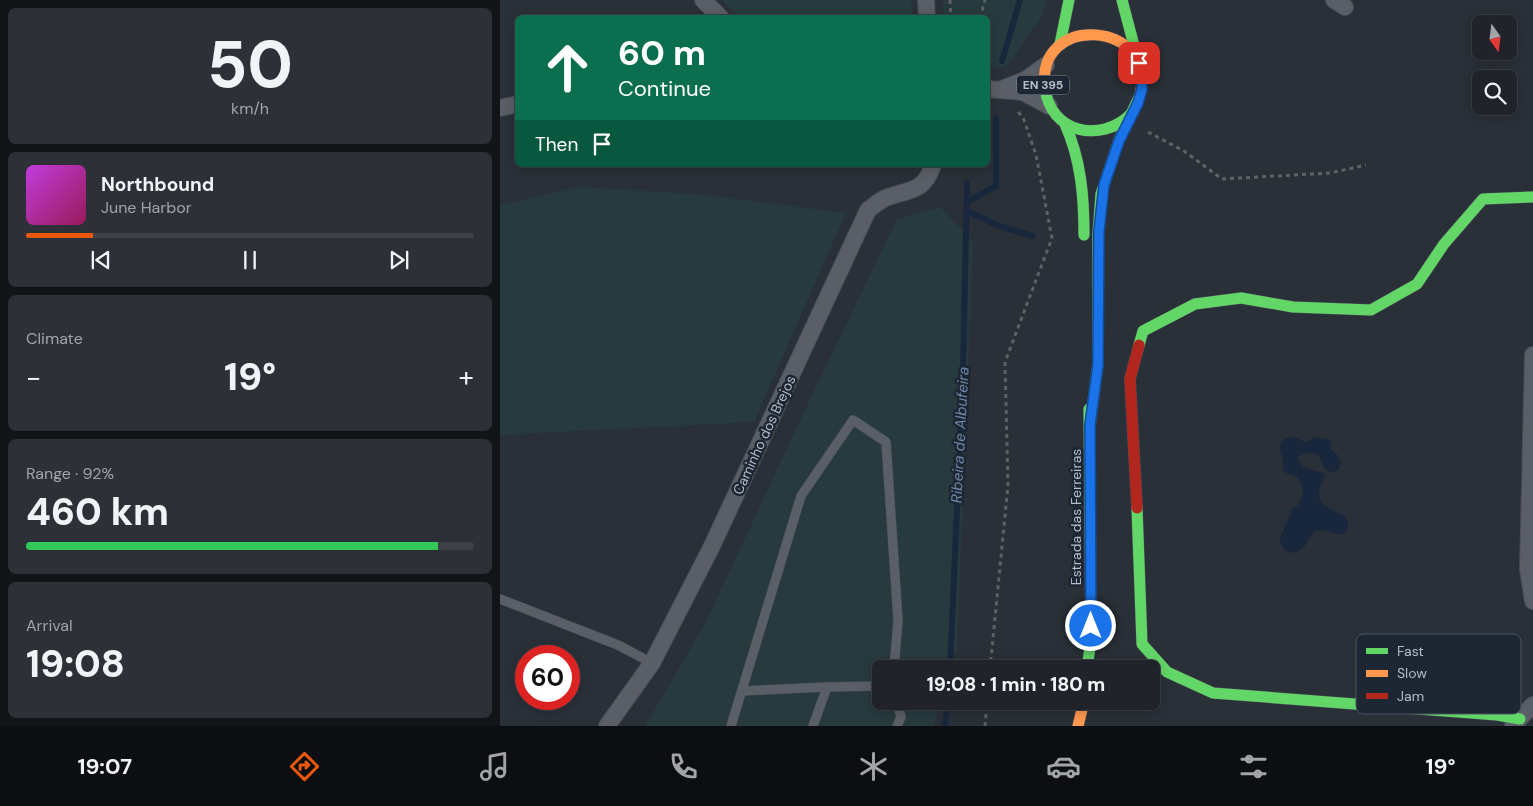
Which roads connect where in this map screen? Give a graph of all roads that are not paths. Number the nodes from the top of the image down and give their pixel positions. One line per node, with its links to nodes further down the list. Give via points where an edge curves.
1 (703, 0): 5 (street)
2 (926, 0): 6 (street)
3 (1069, 0): 7 (main road, EN 395)
4 (1122, 0): 8 (main road)
5 (719, 15)
6 (927, 15)
7 (1060, 44): 8 (main road, via 1089,32 1104,34 1119,40); 9 (main road, EN 395)
8 (1139, 63): 14 (main road, via 1142,89)
9 (1046, 65): 10 (street, via 1025,80); 12 (main road, EN 395, via 1043,86)
10 (994, 89): 12 (street, via 1023,92)
11 (515, 105): 13 (street)
12 (1049, 106): 15 (main road, EN 395)
13 (500, 108)
14 (1130, 117): 15 (main road, via 1117,126 1100,131 1082,131); 21 (main road, via 1104,185 1099,231 1098,365)
15 (1065, 124): 18 (main road, EN 395, via 1075,144 1082,173)
16 (932, 167): 26 (street, Caminho dos Brejos, via 918,189 886,197 868,210 716,537)
17 (1533, 197): 30 (main road, via 1483,199 1444,244 1417,284 1372,310 1293,307 1241,298 1195,304 1143,331 1130,379 1142,644 1167,672 1213,693)
18 (1084, 242)
19 (1533, 354): 23 (street, via 1528,569)
20 (1085, 371): 21 (main road)
21 (1090, 425): 25 (main road, Estrada das Ferreiras, via 1091,631)
22 (500, 599): 26 (lane, via 618,645)
23 (1533, 601)
24 (895, 660): 29 (lane, via 898,620 886,442 853,420 801,496)
25 (1088, 660)
26 (652, 663): 36 (street, Caminho dos Brejos)
27 (872, 686): 28 (lane)
28 (827, 687): 29 (lane); 38 (lane)
29 (742, 692): 37 (lane)
30 (1356, 704)
31 (1533, 705): 35 (street)
32 (899, 710): 39 (lane, via 901,717)
33 (1082, 710): 40 (main road)
34 (1484, 714): 35 (main road, via 1497,715)
35 (1516, 723)
36 (607, 726)
37 (731, 726)
38 (813, 726)
39 (897, 726)
40 (1078, 726)

